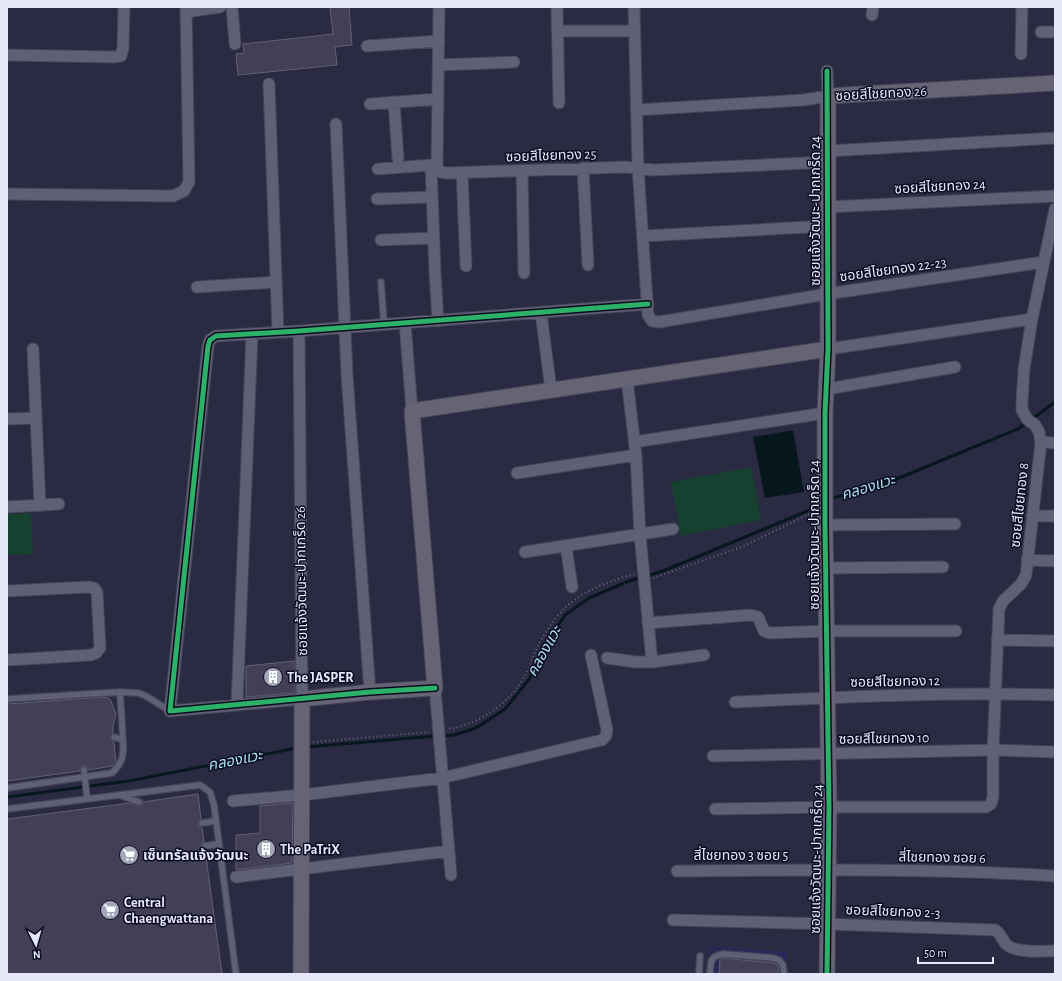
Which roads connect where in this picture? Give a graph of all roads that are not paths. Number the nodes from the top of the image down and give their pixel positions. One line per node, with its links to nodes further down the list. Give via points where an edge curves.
1 (124, 7): 17 (street, via 124,48 121,56)
2 (220, 7): 8 (street)
3 (232, 7): 14 (street)
4 (439, 7): 13 (street, ซอยสีไชยทอง 25)
5 (557, 7): 9 (street)
6 (634, 7): 10 (street)
7 (1022, 7): 16 (street)
8 (186, 9): 38 (street, via 189,182 184,191 173,196)
9 (557, 31): 10 (street); 26 (street)
10 (634, 31): 28 (street)
11 (1041, 32): 12 (street)
12 (1055, 32)
13 (439, 41): 15 (street); 19 (street, ซอยสีไชยทอง 25)
14 (235, 44)
15 (368, 46)
16 (1021, 54)
17 (7, 55)
18 (514, 62): 19 (street)
19 (439, 65): 24 (street, ซอยสีไชยทอง 25)
20 (827, 71): 23 (street)
21 (1055, 83): 23 (street, ซอยสีไชยทอง 26)
22 (269, 84): 52 (street)
23 (828, 96): 28 (street, ซอยสีไชยทอง 26, via 803,100); 31 (street, ซอยแจ้งวัฒนะ-ปากเกร็ด 24)
24 (438, 99): 25 (street); 37 (street, ซอยสีไชยทอง 25, via 437,167 440,172)
25 (394, 102): 27 (street); 32 (street)
26 (559, 103)
27 (370, 104)
28 (636, 110): 34 (street)
29 (336, 124): 62 (street)
30 (1055, 138): 31 (street)
31 (828, 157): 34 (street, ซอยสีไชยทอง 25, via 653,170); 42 (street, ซอยแจ้งวัฒนะ-ปากเกร็ด 24)
32 (398, 158)
33 (583, 168): 34 (street, ซอยสีไชยทอง 25); 36 (street, ซอยสีไชยทอง 25); 49 (street)
34 (638, 168): 45 (street)
35 (378, 169): 40 (street, via 431,165)
36 (522, 171): 37 (street, ซอยสีไชยทอง 25); 51 (street)
37 (462, 173): 50 (street)
38 (7, 194)
39 (1055, 196): 42 (street, ซอยสีไชยทอง 24)
40 (432, 197): 41 (street); 46 (street)
41 (377, 199)
42 (827, 207): 44 (street, ซอยแจ้งวัฒนะ-ปากเกร็ด 24)
43 (1055, 209): 48 (street)
44 (827, 226): 45 (street); 55 (street, ซอยแจ้งวัฒนะ-ปากเกร็ด 24)
45 (643, 236): 56 (street)
46 (434, 238): 47 (street); 59 (street)
47 (381, 240)
48 (1044, 262): 55 (street, ซอยสีไชยทอง 22-23); 58 (street)
49 (588, 265)
50 (466, 266)
51 (524, 273)
52 (276, 282): 54 (street); 64 (street)
53 (381, 282): 61 (lane)
54 (197, 287)
55 (827, 294): 56 (street, ซอยสีไชยทอง 22-23, via 659,322 652,321 648,315); 67 (street, ซอยแจ้งวัฒนะ-ปากเกร็ด 24)
56 (648, 304): 57 (street)
57 (541, 313): 59 (street); 71 (street)
58 (1032, 319): 67 (street); 77 (street, via 1024,369 1022,410 1039,432)
59 (438, 321): 60 (street)
60 (405, 323): 61 (street); 72 (street)
61 (384, 325): 62 (street)
62 (346, 328): 63 (street); 110 (street, via 347,375)
63 (299, 331): 64 (street); 115 (street, ซอยแจ้งวัฒนะ-ปากเกร็ด 26)
64 (278, 332): 65 (street)
65 (252, 334): 117 (street); 118 (street, via 216,336 210,340 208,346)
66 (33, 349): 74 (street)
67 (828, 349): 69 (street); 70 (street, ซอยแจ้งวัฒนะ-ปากเกร็ด 24)
68 (956, 367): 70 (street)
69 (627, 379): 71 (street); 76 (street)
70 (827, 389): 73 (street, ซอยแจ้งวัฒนะ-ปากเกร็ด 24)
71 (551, 390): 72 (street)
72 (412, 411): 108 (street)
73 (825, 413): 76 (street); 87 (street, ซอยแจ้งวัฒนะ-ปากเกร็ด 24)
74 (36, 418): 75 (street); 82 (street)
75 (7, 419)
76 (634, 442): 79 (street)
77 (1041, 442): 78 (street); 84 (street, ซอยสีไชยทอง 8)
78 (1055, 443)
79 (636, 456): 80 (street); 89 (street)
80 (517, 473)
81 (59, 504): 82 (street)
82 (40, 506): 83 (street)
83 (7, 507)
84 (1032, 516): 85 (street); 92 (street, ซอยสีไชยทอง 8)
85 (1055, 516)
86 (955, 524): 87 (street)
87 (825, 525): 95 (street, ซอยแจ้งวัฒนะ-ปากเกร็ด 24)
88 (673, 529): 89 (street)
89 (640, 534): 90 (street); 98 (street)
90 (566, 546): 91 (street); 96 (street)
91 (525, 552)
92 (1027, 560): 93 (street); 101 (street, ซอยสีไชยทอง 8, via 1026,574 1021,584 1003,601 999,609)
93 (1055, 561)
94 (942, 566): 95 (street)
95 (826, 568): 99 (street, ซอยแจ้งวัฒนะ-ปากเกร็ด 24)
96 (572, 587)
97 (7, 592): 106 (street, via 94,588 97,592 100,648 91,655)
98 (648, 623): 99 (street, via 750,615 758,617 764,631 770,633); 107 (street)
99 (826, 631): 100 (street); 113 (street, ซอยแจ้งวัฒนะ-ปากเกร็ด 24)
100 (956, 631)
101 (997, 640): 102 (street); 111 (street, ซอยสีไชยทอง 8)
102 (1055, 641)
103 (591, 655): 126 (street, via 607,730 602,740)
104 (704, 655): 107 (street)
105 (607, 658): 107 (street)
106 (7, 660)
107 (652, 662)
108 (435, 688): 110 (street); 126 (street)
109 (120, 692): 114 (lane); 118 (lane, via 142,694); 120 (lane)
110 (370, 692): 115 (street)
111 (995, 693): 112 (street, ซอยสีไชยทอง 12); 113 (street, ซอยสีไชยทอง 12); 121 (street, ซอยสีไชยทอง 8)
112 (1055, 695)
113 (828, 698): 116 (street, ซอยสีไชยทอง 12); 123 (street, ซอยแจ้งวัฒนะ-ปากเกร็ด 24)
114 (7, 699)
115 (302, 699): 117 (street); 130 (street, ซอยแจ้งวัฒนะ-ปากเกร็ด 26)
116 (735, 702)
117 (237, 705): 118 (street)
118 (170, 711)
119 (114, 737): 120 (lane)
120 (123, 740): 127 (lane, via 124,754 120,765 112,773)
121 (993, 750): 122 (street, ซอยสีไชยทอง 10); 123 (street, ซอยสีไชยทอง 10); 134 (street, ซอยสีไชยทอง 8, via 992,797 991,804 986,807)
122 (1055, 752)
123 (828, 754): 124 (street, ซอยสีไชยทอง 10); 134 (street, ซอยแจ้งวัฒนะ-ปากเกร็ด 24)
124 (713, 756)
125 (84, 770): 127 (lane)
126 (442, 778): 130 (street); 141 (street)
127 (86, 780): 128 (lane); 131 (lane)
128 (7, 788)
129 (119, 795): 131 (lane); 133 (lane); 137 (lane, via 200,785 210,792)
130 (302, 795): 132 (street); 142 (street, ซอยแจ้งวัฒนะ-ปากเกร็ด 26)
131 (88, 798): 135 (lane)
132 (233, 801)
133 (139, 802)
134 (829, 807): 136 (street); 143 (street, ซอยแจ้งวัฒนะ-ปากเกร็ด 24)
135 (7, 809)
136 (715, 809)
137 (216, 821): 138 (lane); 139 (lane)
138 (202, 823)
139 (218, 844): 140 (lane); 152 (lane)
140 (205, 846)
141 (448, 850): 142 (street); 145 (street)
142 (302, 869): 147 (street); 153 (street, ซอยแจ้งวัฒนะ-ปากเกร็ด 26)
143 (829, 870): 144 (street, สี่ไชยทอง 3 ซอย 5); 146 (street, สี่ไชยทอง ซอย 6); 149 (street, ซอยแจ้งวัฒนะ-ปากเกร็ด 24)
144 (678, 871)
145 (451, 875)
146 (1055, 876)
147 (236, 877)
148 (673, 920): 149 (street, ซอยสีไชยทอง 2-3)
149 (827, 924): 150 (street, ซอยสีไชยทอง 2-3, via 995,930 1005,944 1015,950); 157 (street, ซอยแจ้งวัฒนะ-ปากเกร็ด 24)
150 (1055, 951)
151 (700, 956): 154 (lane)
152 (236, 974)
153 (301, 974)
154 (699, 974)
155 (710, 974): 156 (lane, via 711,960 723,954 773,958 783,965)
156 (784, 974)
157 (827, 974)

